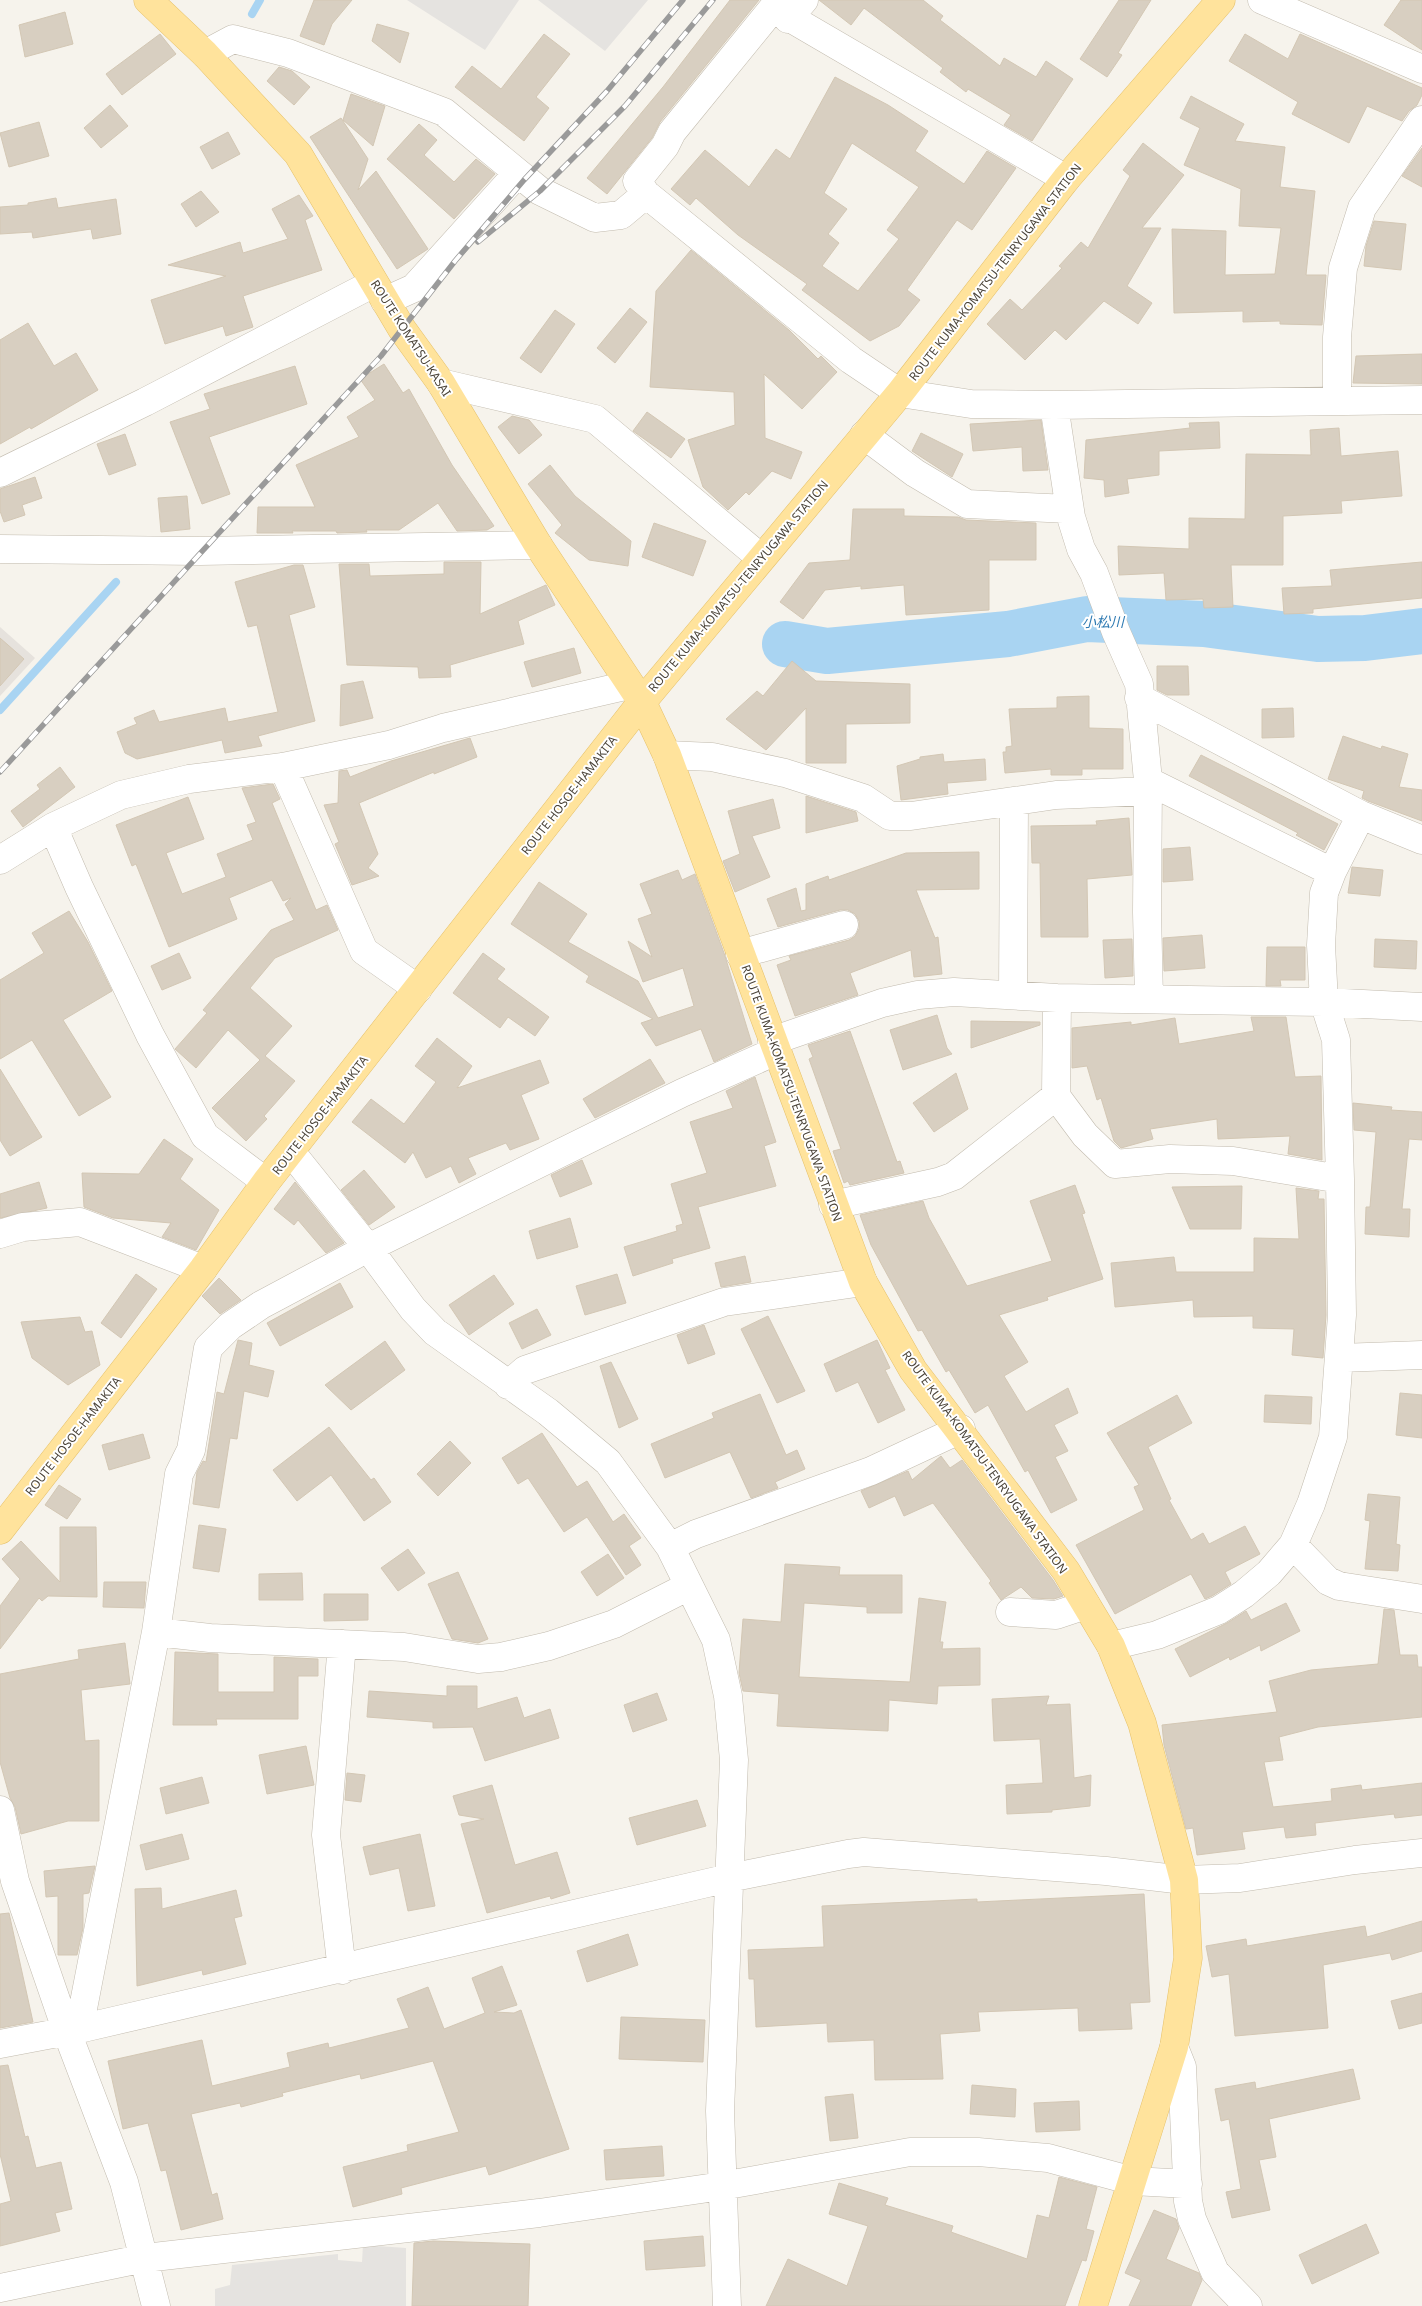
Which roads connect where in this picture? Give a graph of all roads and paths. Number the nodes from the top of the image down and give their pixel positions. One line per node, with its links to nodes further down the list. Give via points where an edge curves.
1 (148, 0): 5 (main road, ROUTE KOMATSU-KASAI)
2 (1221, 0): 9 (main road, ROUTE KUMA-KOMATSU-TENRYUGAWA STATION)
3 (1262, 0): 6 (street)
4 (796, 10): 9 (street); 10 (street, via 773,8 678,125 637,182)
5 (205, 54): 8 (street, via 232,39 288,53 444,112); 11 (main road, ROUTE KOMATSU-KASAI, via 298,154)
6 (1422, 69)
7 (1422, 120): 15 (street, via 1362,208 1343,268 1337,337)
8 (517, 174): 10 (street, via 540,191 595,218 621,215); 11 (street, via 414,288)
9 (1066, 179): 13 (main road, ROUTE KUMA-KOMATSU-TENRYUGAWA STATION)
10 (646, 194): 13 (street, via 851,360)
11 (380, 292): 12 (main road, ROUTE KOMATSU-KASAI); 18 (street)
12 (441, 383): 20 (main road, ROUTE KOMATSU-KASAI); 22 (street, via 595,419)
13 (900, 393): 16 (street, via 971,404); 17 (main road, ROUTE KUMA-KOMATSU-TENRYUGAWA STATION)
14 (1422, 400): 15 (street)
15 (1337, 401): 16 (street)
16 (1054, 406): 19 (street)
17 (864, 436): 19 (street, via 915,473 967,504); 22 (main road, ROUTE KUMA-KOMATSU-TENRYUGAWA STATION)
18 (0, 473)
19 (1069, 509): 24 (street, via 1081,549 1139,684)
20 (538, 545): 21 (street, via 200,551); 23 (main road, ROUTE KOMATSU-KASAI)
21 (0, 549)
22 (761, 558): 23 (main road, ROUTE KUMA-KOMATSU-TENRYUGAWA STATION)
23 (635, 694): 25 (main road, ROUTE KUMA-KOMATSU-TENRYUGAWA STATION); 26 (street, via 443,728 389,745); 36 (main road, ROUTE HOSOE-HAMAKITA)
24 (1139, 698): 27 (street); 29 (street)
25 (667, 755): 28 (street, via 712,758 785,773 863,798 890,816 911,816); 35 (main road, ROUTE KUMA-KOMATSU-TENRYUGAWA STATION)
26 (283, 767): 30 (street, via 189,779 121,795); 36 (street, via 364,951)
27 (1148, 786): 28 (street); 33 (street); 39 (street, via 1146,912)
28 (1014, 801): 37 (street)
29 (1361, 815): 31 (street); 33 (street)
30 (53, 827): 32 (street); 46 (street, via 150,1036 205,1136)
31 (1422, 840)
32 (0, 860)
33 (1332, 872): 40 (street, via 1324,893 1321,945)
34 (844, 925): 35 (street)
35 (740, 954): 42 (main road, ROUTE KUMA-KOMATSU-TENRYUGAWA STATION)
36 (418, 989): 44 (main road, ROUTE HOSOE-HAMAKITA)
37 (1013, 995): 38 (street); 42 (street, via 954,992 918,995 882,1004)
38 (1057, 998): 39 (street); 43 (street)
39 (1149, 999): 40 (street)
40 (1324, 1002): 41 (street); 45 (street, via 1336,1040)
41 (1422, 1007)
42 (774, 1046): 47 (main road, ROUTE KUMA-KOMATSU-TENRYUGAWA STATION); 49 (street)
43 (1056, 1096): 45 (street, via 1085,1135 1115,1164 1170,1159 1233,1162); 47 (street, via 954,1176)
44 (290, 1152): 46 (main road, ROUTE HOSOE-HAMAKITA); 49 (street)
45 (1340, 1179): 53 (street)
46 (266, 1182): 50 (main road, ROUTE HOSOE-HAMAKITA)
47 (833, 1205): 51 (main road, ROUTE KUMA-KOMATSU-TENRYUGAWA STATION)
48 (0, 1234): 50 (street, via 23,1227 80,1222)
49 (368, 1248): 54 (street, via 413,1309 435,1332); 63 (street, via 261,1305 230,1326 208,1348 191,1450 179,1474)
50 (202, 1269): 56 (main road, ROUTE HOSOE-HAMAKITA)
51 (863, 1282): 54 (street, via 724,1302 525,1370); 55 (main road, ROUTE KUMA-KOMATSU-TENRYUGAWA STATION, via 913,1370)
52 (1422, 1355): 53 (street)
53 (1340, 1358): 57 (street, via 1334,1437)
54 (508, 1385): 58 (street, via 548,1412 608,1462)
55 (961, 1429): 58 (street, via 871,1471 696,1534); 61 (main road, ROUTE KUMA-KOMATSU-TENRYUGAWA STATION, via 1066,1571)
56 (0, 1530)
57 (1293, 1545): 60 (street, via 1328,1581 1339,1586); 65 (street, via 1270,1573 1219,1610 1157,1635)
58 (670, 1547): 59 (street)
59 (689, 1586): 64 (street, via 614,1624 549,1646 501,1657 478,1659 404,1647); 68 (street, via 716,1640 728,1696 734,1760)
60 (1422, 1599)
61 (1086, 1605): 62 (street, via 1056,1615); 65 (main road, ROUTE KUMA-KOMATSU-TENRYUGAWA STATION)
62 (1010, 1612)
63 (156, 1632): 64 (street, via 210,1638); 71 (street)
64 (342, 1644): 70 (street, via 326,1835)
65 (1111, 1646): 69 (main road, ROUTE KUMA-KOMATSU-TENRYUGAWA STATION, via 1142,1723)
66 (0, 1810): 71 (street, via 15,1881)
67 (1422, 1852): 69 (street, via 1240,1878)
68 (729, 1878): 69 (street, via 864,1852 1106,1870); 70 (street); 76 (street, via 720,2111)
69 (1184, 1880): 73 (main road, ROUTE KUMA-KOMATSU-TENRYUGAWA STATION, via 1188,1958)
70 (342, 1970): 71 (street)
71 (73, 2030): 72 (street); 77 (street, via 124,2182)
72 (0, 2044)
73 (1174, 2047): 74 (main road, ROUTE KUMA-KOMATSU-TENRYUGAWA STATION); 75 (street, via 1182,2067)
74 (1134, 2180): 75 (street); 76 (street, via 1048,2158 978,2152 910,2152); 81 (main road, ROUTE KUMA-KOMATSU-TENRYUGAWA STATION)
75 (1188, 2184): 82 (street, via 1192,2219 1204,2251 1215,2272)
76 (722, 2186): 77 (street, via 539,2213); 80 (street)
77 (145, 2258): 78 (street); 79 (street)
78 (0, 2288)
79 (156, 2306)
80 (728, 2306)
81 (1093, 2306)
82 (1248, 2306)

